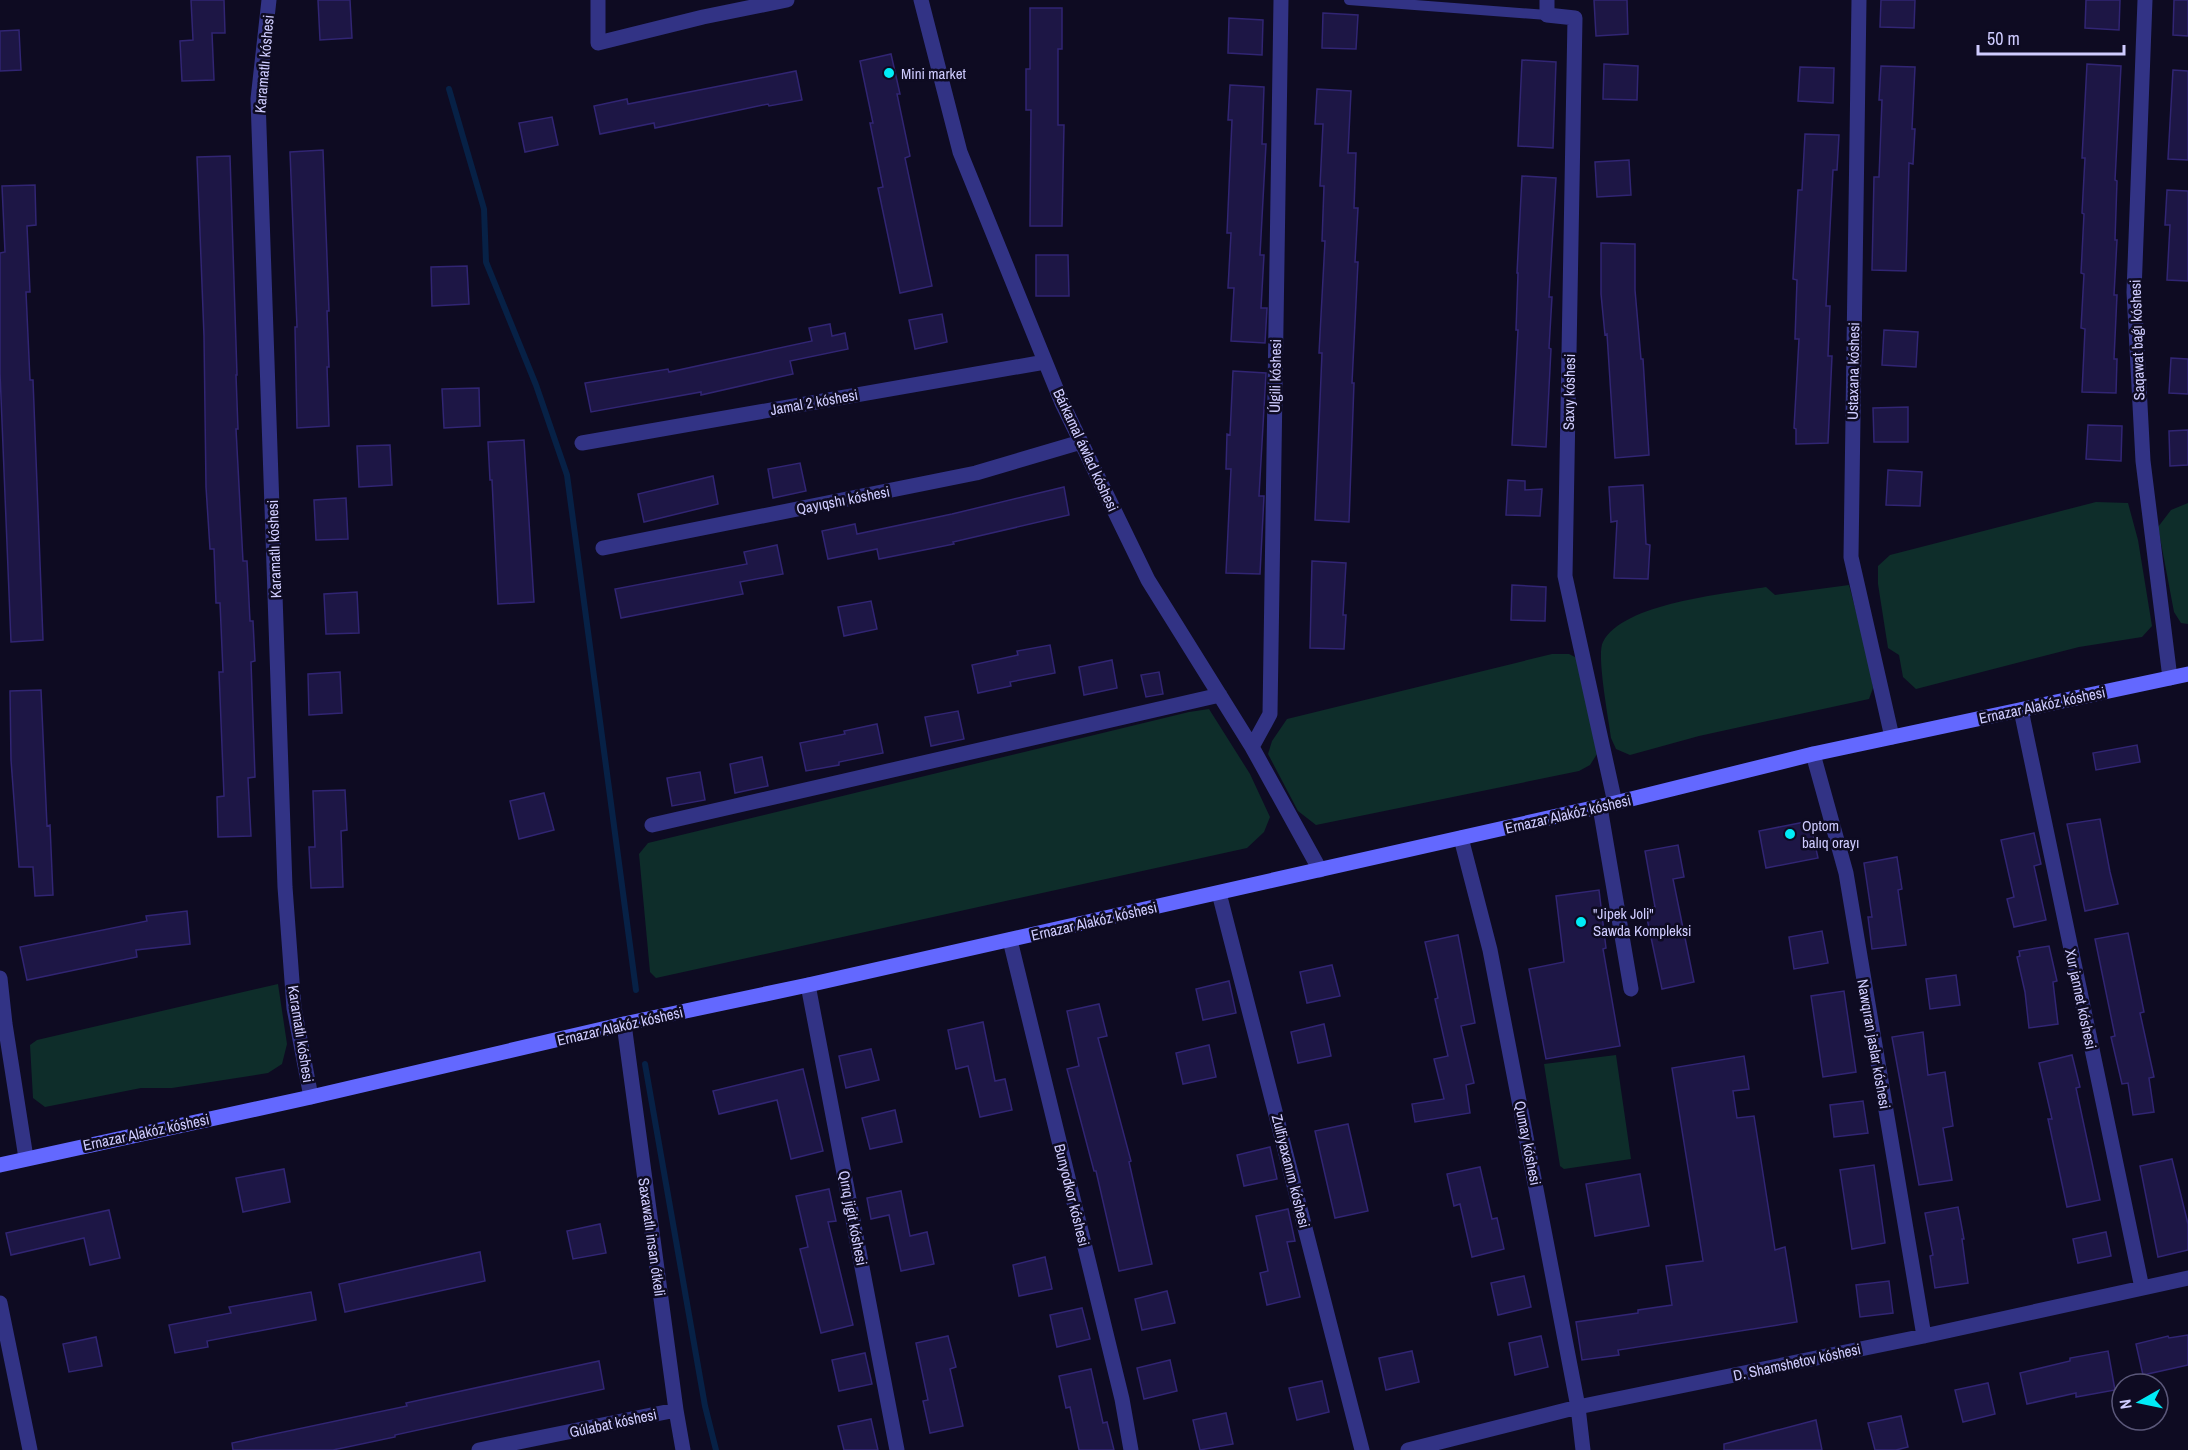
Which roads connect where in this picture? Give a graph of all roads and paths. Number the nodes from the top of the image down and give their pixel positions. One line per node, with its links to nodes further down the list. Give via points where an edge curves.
1 (269, 0): 31 (street, Karamatlı kóshesi, via 258,99 285,887 294,1008)
2 (598, 0): 3 (street, via 598,43)
3 (787, 0)
4 (921, 0): 10 (street, Bárkamal áwlad kóshesi, via 960,152)
5 (1281, 0): 19 (street, Úlgili kóshesi, via 1270,714)
6 (1349, 0): 9 (lane)
7 (1859, 0): 18 (street, Ustaxana kóshesi, via 1851,557)
8 (2145, 0): 15 (street, Saqawat baǵı kóshesi, via 2133,292 2143,461)
9 (1547, 7): 21 (street, Saxıy kóshesi, via 1575,18 1565,576)
10 (1046, 362): 11 (street, Bárkamal áwlad kóshesi); 12 (street, Jamal 2 kóshesi)
11 (1081, 442): 13 (street, Qayıqshı kóshesi, via 976,473); 16 (street, Bárkamal áwlad kóshesi, via 1148,580)
12 (582, 443)
13 (603, 548)
14 (2188, 674): 15 (main road, Ernazar Alakóz kóshesi)
15 (2170, 678): 17 (main road, Ernazar Alakóz kóshesi)
16 (1220, 695): 19 (street, Bárkamal áwlad kóshesi); 22 (street)
17 (2021, 710): 18 (main road, Ernazar Alakóz kóshesi); 35 (street, Xur jannet kóshesi)
18 (1892, 737): 20 (main road, Ernazar Alakóz kóshesi)
19 (1252, 747): 24 (street, Bárkamal áwlad kóshesi)
20 (1813, 754): 21 (main road, Ernazar Alakóz kóshesi); 37 (street, Nawqıran jaslar kóshesi, via 1846,873)
21 (1607, 805): 23 (main road, Ernazar Alakóz kóshesi); 29 (street, Saxıy kóshesi)
22 (652, 825)
23 (1461, 838): 24 (main road, Ernazar Alakóz kóshesi); 38 (street, Qumay kóshesi, via 1490,950)
24 (1320, 870): 25 (main road, Ernazar Alakóz kóshesi)
25 (1219, 892): 26 (main road, Ernazar Alakóz kóshesi); 45 (street, Zulfiyaxanım kóshesi)
26 (1010, 940): 28 (main road, Ernazar Alakóz kóshesi); 44 (street, Bunyodkor kóshesi)
27 (0, 978): 32 (street)
28 (808, 985): 30 (main road, Ernazar Alakóz kóshesi); 43 (street, Qırıq jigit kóshesi)
29 (1631, 989)
30 (624, 1024): 31 (main road, Ernazar Alakóz kóshesi); 39 (street, Saxawatlı insan ótkeli)
31 (311, 1097): 32 (main road, Ernazar Alakóz kóshesi)
32 (26, 1158): 33 (main road, Ernazar Alakóz kóshesi)
33 (0, 1165)
34 (2188, 1278): 35 (street, D. Shamshetov kóshesi)
35 (2142, 1288): 37 (street, D. Shamshetov kóshesi)
36 (0, 1302): 40 (street)
37 (1923, 1336): 38 (street, D. Shamshetov kóshesi)
38 (1578, 1407): 46 (street, D. Shamshetov kóshesi); 47 (street, Qumay kóshesi)
39 (676, 1410): 41 (street, Gúlabat kóshesi); 42 (street, Saxawatlı insan ótkeli)
40 (30, 1450)
41 (479, 1450)
42 (683, 1450)
43 (897, 1450)
44 (1131, 1450)
45 (1362, 1450)
46 (1408, 1450)
47 (1583, 1450)

